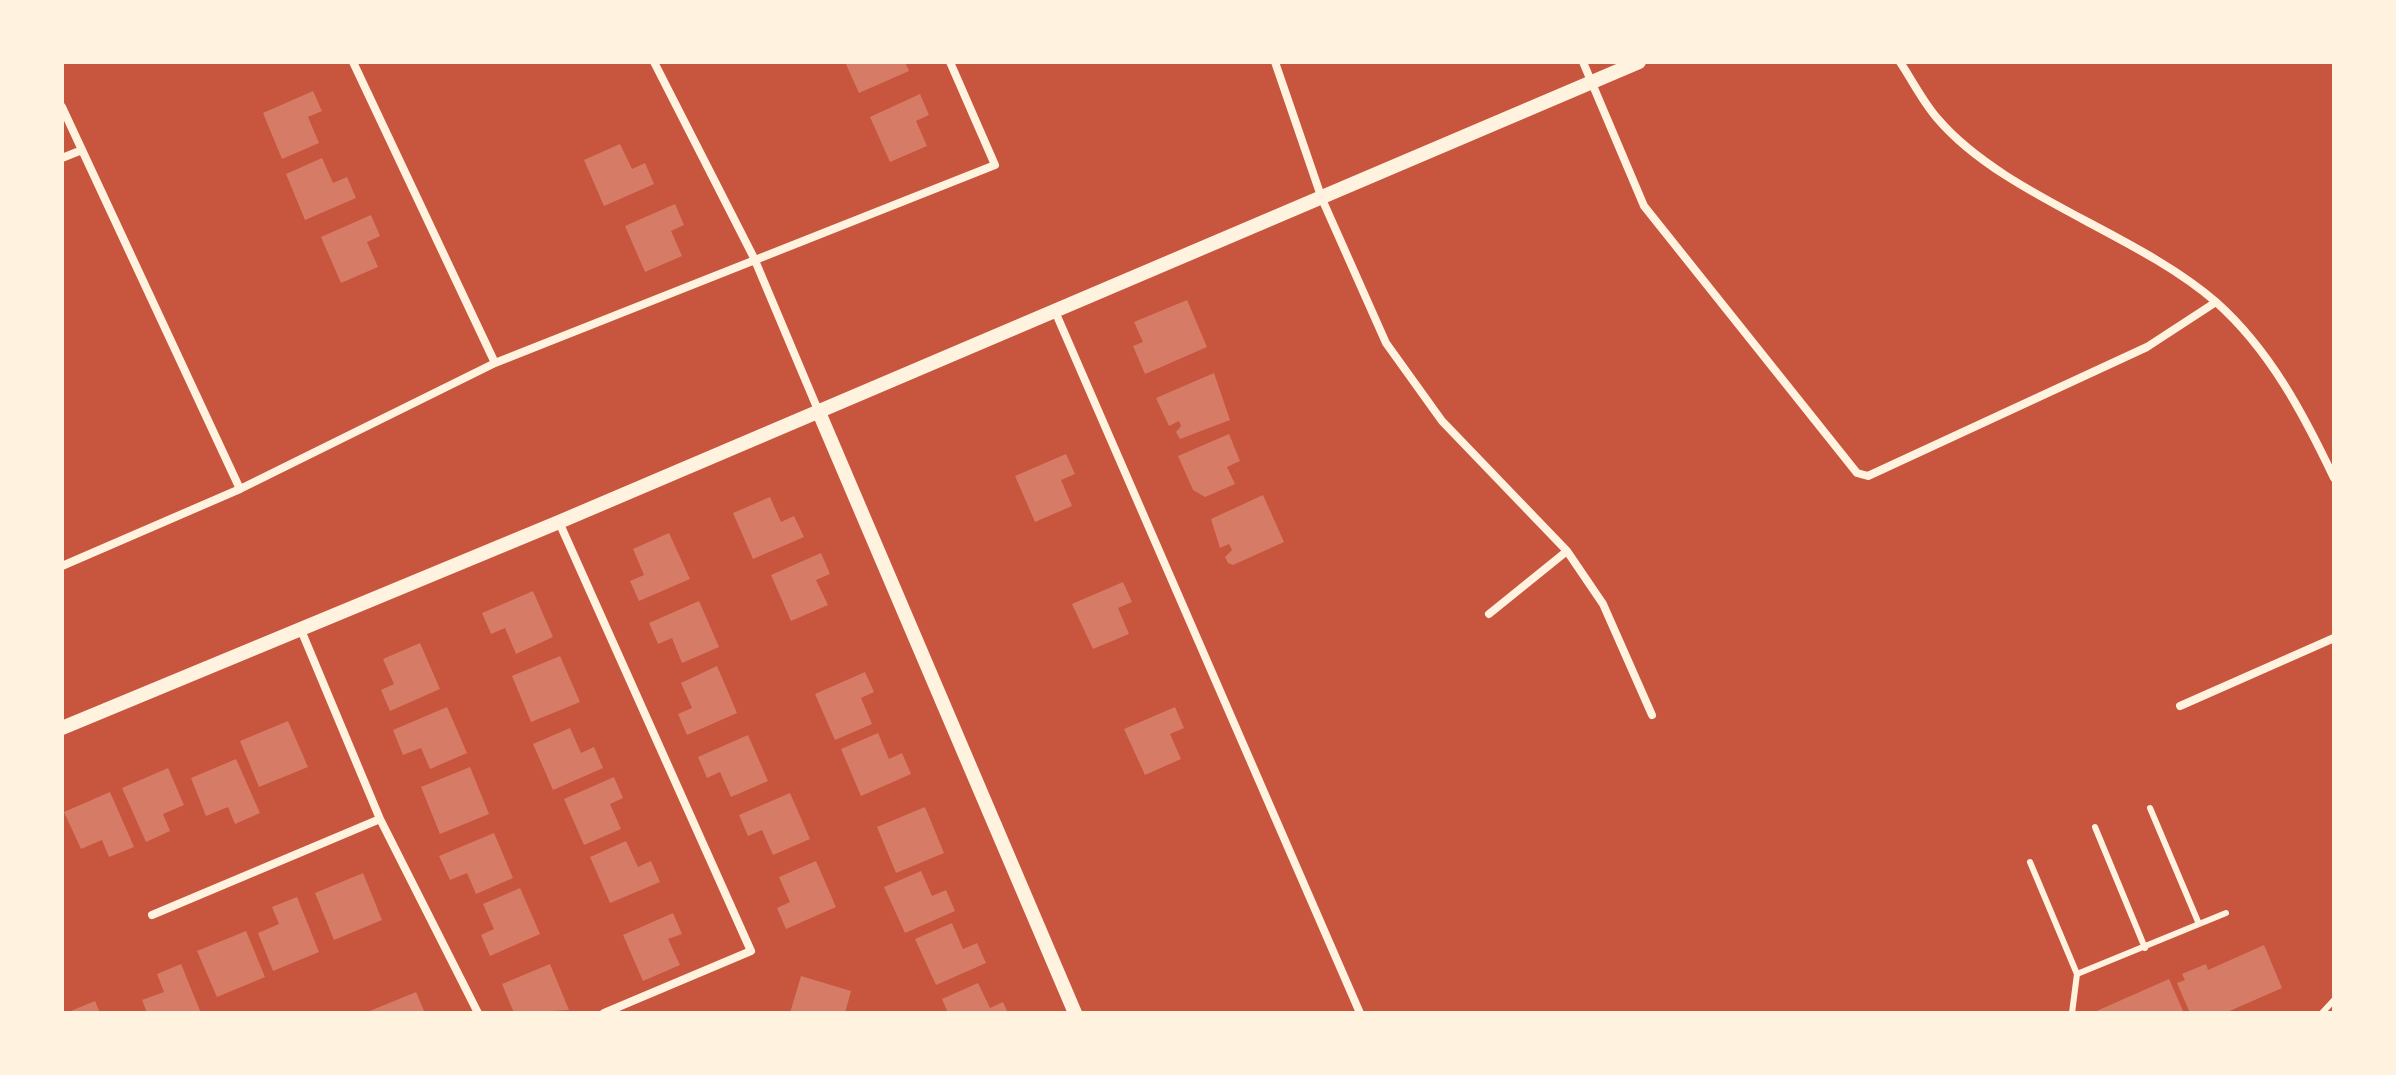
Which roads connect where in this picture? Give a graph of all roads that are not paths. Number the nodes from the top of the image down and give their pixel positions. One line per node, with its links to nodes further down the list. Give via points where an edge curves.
1 (353, 62): 16 (street)
2 (654, 62): 13 (street)
3 (950, 62): 13 (street, via 995,165)
4 (1275, 62): 12 (street)
5 (1583, 62): 8 (street)
6 (1639, 62): 8 (street)
7 (1900, 62): 14 (street, via 1937,119 1982,157)
8 (1591, 83): 12 (street); 14 (street, via 1644,206 1857,473 1868,476 2147,347)
9 (62, 107): 10 (street)
10 (82, 150): 11 (street); 19 (street)
11 (62, 158)
12 (1322, 199): 15 (street); 21 (street, via 1386,343 1442,421)
13 (754, 258): 16 (street); 17 (street)
14 (2216, 302): 18 (street, via 2300,407)
15 (1054, 309): 17 (street); 42 (street)
16 (495, 363): 19 (street)
17 (818, 410): 20 (street); 41 (street)
18 (2334, 478)
19 (240, 489): 22 (street)
20 (559, 522): 24 (street); 40 (street, via 751,951)
21 (1567, 551): 23 (street); 27 (street, via 1603,604)
22 (62, 566)
23 (1489, 614)
24 (301, 630): 28 (street); 30 (street)
25 (2334, 638): 26 (street)
26 (2180, 706)
27 (1652, 715)
28 (62, 728)
29 (2150, 808): 35 (lane)
30 (380, 819): 34 (street); 39 (street)
31 (2095, 827): 36 (lane)
32 (2030, 862): 37 (lane)
33 (2226, 913): 35 (lane)
34 (152, 915)
35 (2199, 924): 36 (lane)
36 (2145, 948): 37 (lane)
37 (2077, 974): 43 (lane)
38 (2334, 1000): 44 (lane)
39 (478, 1013)
40 (604, 1013)
41 (1075, 1013)
42 (1360, 1013)
43 (2072, 1013)
44 (2322, 1013)

